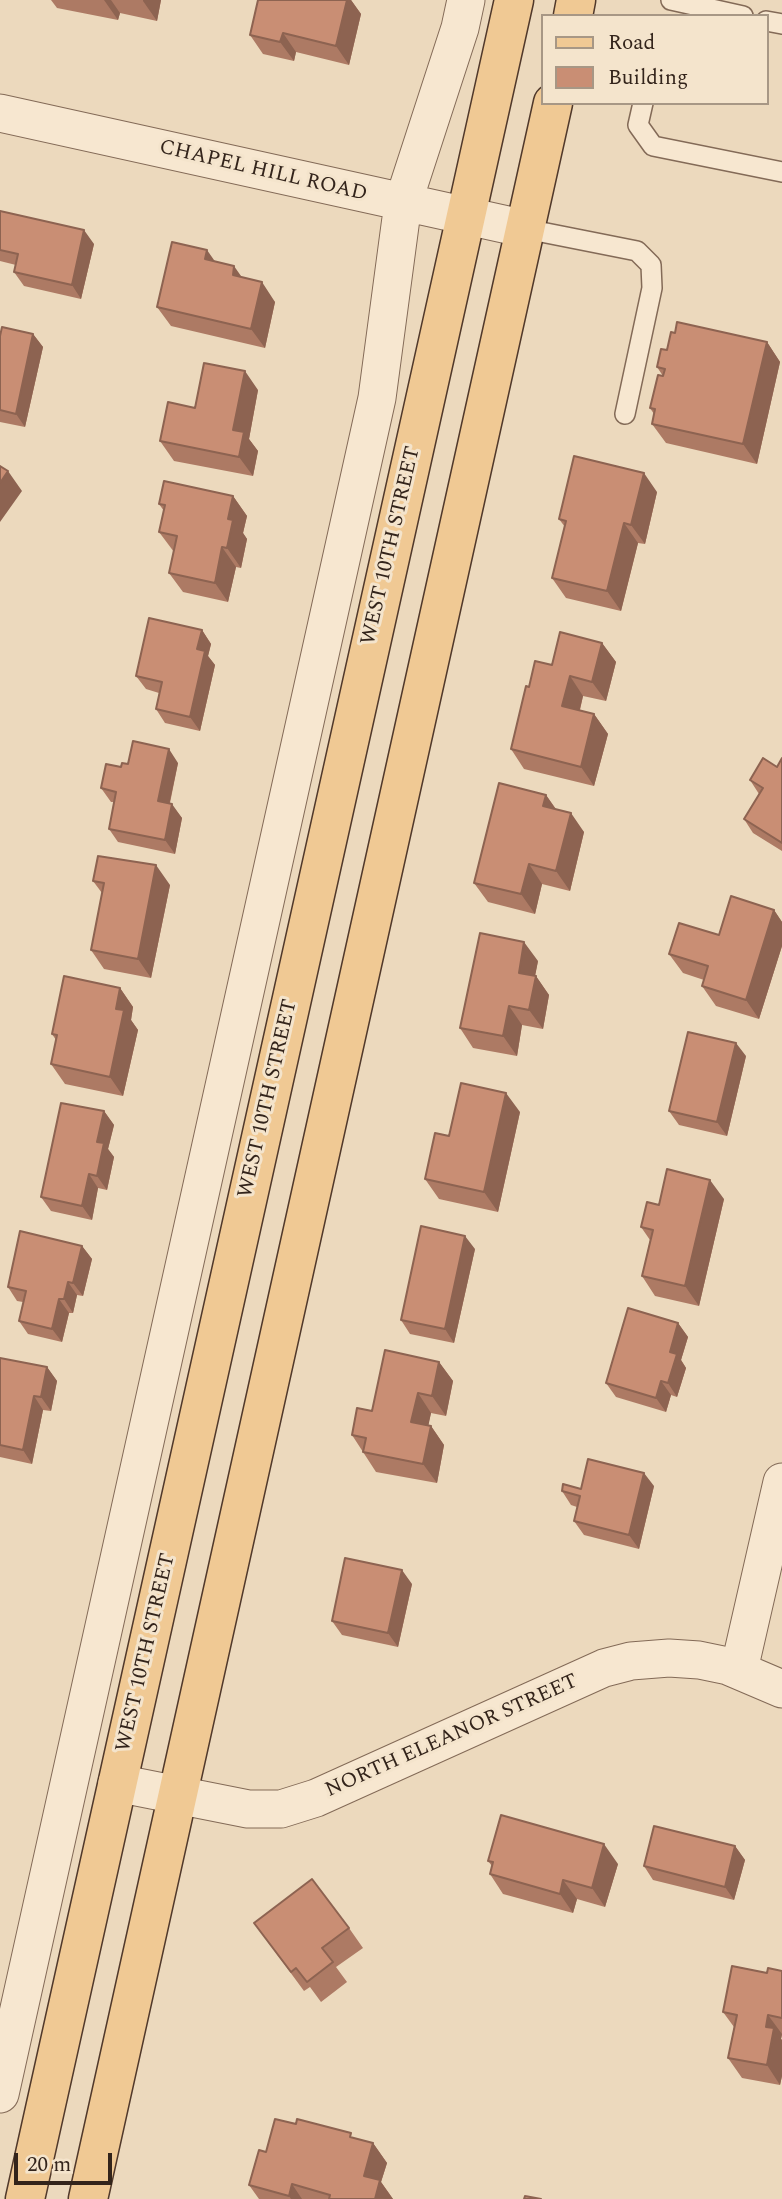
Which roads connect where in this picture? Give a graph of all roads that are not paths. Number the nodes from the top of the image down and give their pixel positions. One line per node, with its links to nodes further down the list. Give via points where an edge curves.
1 (466, 0): 9 (street)
2 (514, 0): 10 (main road, WEST 10TH STREET)
3 (671, 0): 4 (lane)
4 (734, 14)
5 (554, 105): 11 (main road)
6 (643, 105): 8 (lane, via 638,125 653,146)
7 (0, 113): 9 (street, CHAPEL HILL ROAD)
8 (782, 172)
9 (403, 203): 10 (street, CHAPEL HILL ROAD); 18 (street, via 377,398)
10 (466, 217): 11 (street, CHAPEL HILL ROAD); 16 (main road, WEST 10TH STREET)
11 (526, 229): 12 (lane, via 637,251 650,265 652,288); 17 (main road)
12 (625, 414)
13 (782, 1482): 14 (street)
14 (739, 1670): 15 (street, NORTH ELEANOR STREET); 17 (street, NORTH ELEANOR STREET, via 672,1658 604,1668 316,1798 281,1809 248,1809)
15 (782, 1689)
16 (117, 1783): 17 (street, NORTH ELEANOR STREET); 19 (main road, WEST 10TH STREET)
17 (177, 1796): 20 (main road)
18 (0, 2094)
19 (24, 2199)
20 (88, 2199)

